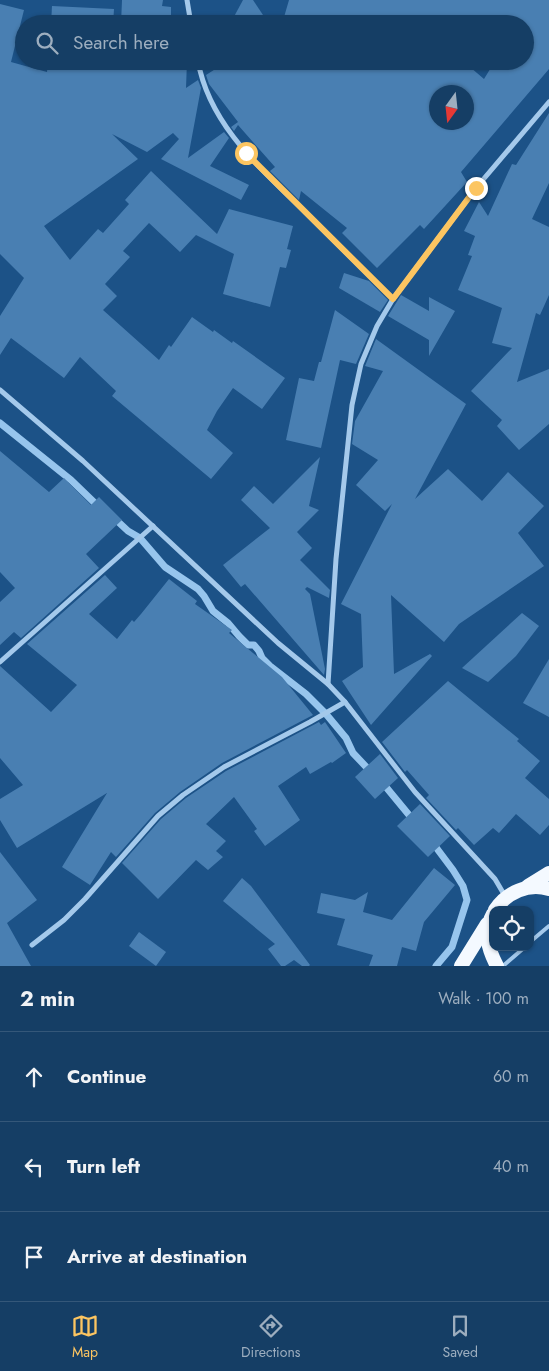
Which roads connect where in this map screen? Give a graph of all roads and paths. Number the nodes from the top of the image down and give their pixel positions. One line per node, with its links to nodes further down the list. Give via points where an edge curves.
1 (187, 0): 2 (street)
2 (190, 15)
3 (199, 70): 5 (street, via 211,106 246,153)
4 (549, 102): 5 (street, via 476,188)
5 (393, 299): 9 (street, via 361,364 352,405 336,559)
6 (0, 390): 7 (street)
7 (153, 526): 8 (street); 9 (street, via 278,643)
8 (0, 662)
9 (328, 684): 10 (street)
10 (345, 702): 14 (street, via 415,792 495,879); 20 (street, via 224,767 183,795 158,816 64,920)
11 (549, 873): 12 (highway)
12 (525, 888): 13 (highway); 14 (highway)
13 (549, 888)
14 (506, 898): 15 (highway)
15 (499, 906)
16 (489, 920): 22 (highway)
17 (549, 926): 19 (lane)
18 (489, 928): 23 (highway, via 489,952)
19 (534, 939)
20 (32, 945)
21 (520, 951): 24 (lane)
22 (461, 966)
23 (497, 966)
24 (503, 966)

